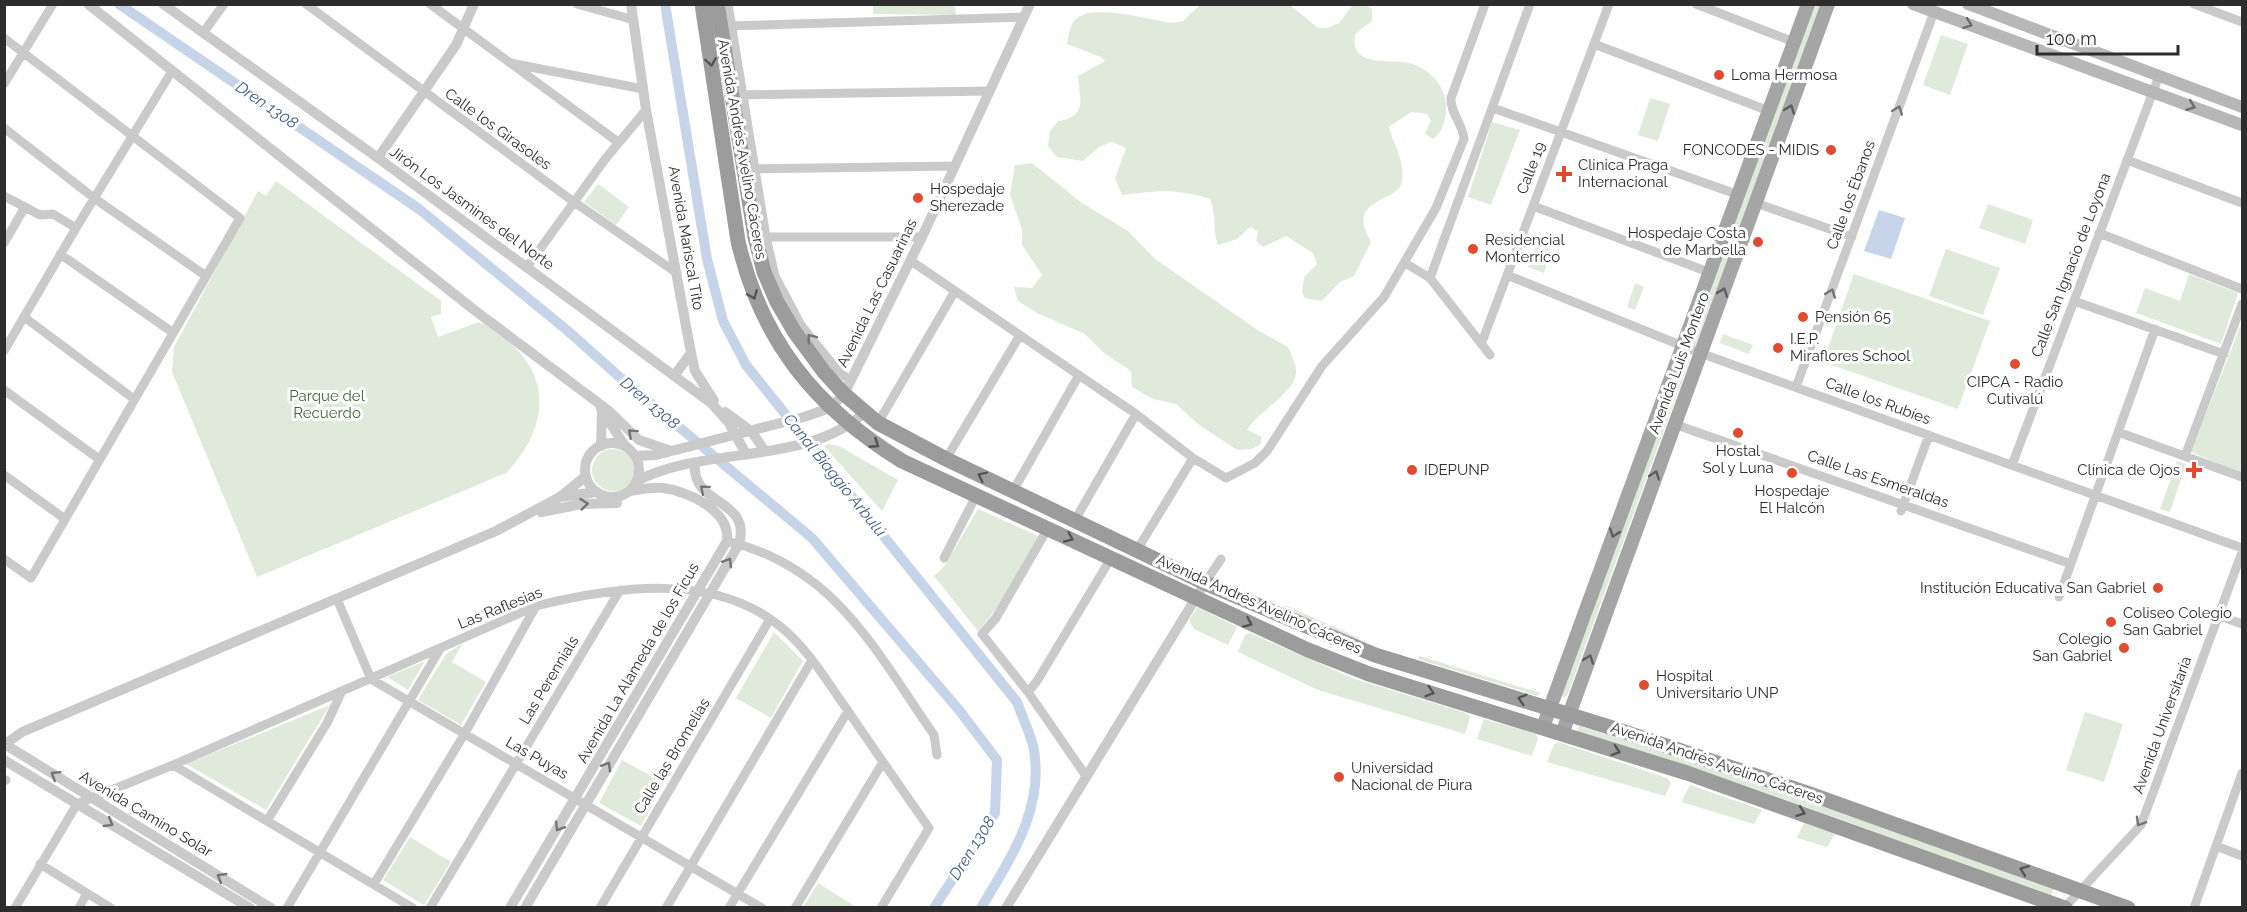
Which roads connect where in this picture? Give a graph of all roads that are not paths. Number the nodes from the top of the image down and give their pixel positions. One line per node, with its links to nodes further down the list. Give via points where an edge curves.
1 (53, 4): 33 (street)
2 (88, 4): 35 (street)
3 (164, 4): 29 (street, Jirón Los Jasmines del Norte)
4 (224, 4): 29 (street)
5 (306, 4): 41 (street, Calle los Girasoles)
6 (430, 4): 28 (street)
7 (474, 4): 28 (street)
8 (577, 4): 25 (street)
9 (631, 4): 25 (street, Avenida Mariscal Tito)
10 (702, 4): 74 (highway, Avenida Andrés Avelino Cáceres, one-way to 74)
11 (717, 4): 27 (highway, Avenida Andrés Avelino Cáceres)
12 (728, 4): 27 (street, Avenida Andrés Avelino Cáceres)
13 (1030, 4): 24 (street, Avenida Las Casuarinas)
14 (1485, 4): 73 (street, via 1451,98 1450,106 1463,129 1464,140 1436,208)
15 (1530, 4): 44 (street)
16 (1609, 4): 32 (street, Calle 19)
17 (1696, 4): 31 (street)
18 (1808, 4): 31 (main road, Avenida Luis Montero)
19 (1828, 4): 60 (main road, Avenida Luis Montero, one-way to 19)
20 (1913, 4): 23 (main road)
21 (1968, 4): 36 (main road)
22 (2194, 4): 26 (street)
23 (1934, 12): 40 (main road, one-way to 40); 68 (street, Calle los Ébanos, one-way to 23)
24 (1024, 17): 27 (street); 39 (street, Avenida Las Casuarinas)
25 (634, 20): 38 (street, Avenida Mariscal Tito)
26 (2242, 22)
27 (726, 26): 42 (highway, Avenida Andrés Avelino Cáceres)
28 (464, 31): 34 (street); 41 (street)
29 (203, 33): 52 (street, Jirón Los Jasmines del Norte)
30 (4, 38): 33 (street)
31 (1794, 42): 46 (main road, Avenida Luis Montero)
32 (1594, 44): 46 (street); 49 (street, Calle 19)
33 (23, 52): 37 (street); 50 (street)
34 (507, 62): 38 (street); 51 (street)
35 (172, 71): 50 (street); 103 (street)
36 (2159, 76): 40 (street, Calle San Ignacio de Loyona); 43 (main road)
37 (4, 84)
38 (643, 89): 45 (street, Avenida Mariscal Tito)
39 (990, 91): 42 (street); 54 (street, Avenida Las Casuarinas)
40 (2153, 91): 47 (main road, one-way to 47); 53 (street, Calle San Ignacio de Loyona)
41 (423, 92): 52 (street); 59 (street, Calle los Girasoles)
42 (738, 95): 55 (highway, Avenida Andrés Avelino Cáceres)
43 (2242, 107)
44 (1493, 108): 49 (street); 80 (street)
45 (646, 110): 51 (street); 76 (street, Avenida Mariscal Tito)
46 (1768, 111): 56 (main road, Avenida Luis Montero)
47 (2242, 125)
48 (4, 128): 58 (street)
49 (1561, 132): 56 (street); 63 (street, Calle 19)
50 (133, 135): 58 (street); 79 (street, via 240,218)
51 (618, 142): 59 (street)
52 (378, 158): 75 (street, Jirón Los Jasmines del Norte)
53 (2127, 160): 61 (street); 65 (street, Calle San Ignacio de Loyona)
54 (955, 166): 55 (street); 67 (street, Avenida Las Casuarinas)
55 (749, 169): 66 (highway, Avenida Andrés Avelino Cáceres)
56 (1739, 195): 77 (main road, Avenida Luis Montero)
57 (4, 196): 62 (street)
58 (94, 198): 64 (street); 79 (street)
59 (574, 202): 75 (street); 76 (street, Calle los Girasoles)
60 (1756, 203): 68 (street); 93 (main road, Avenida Luis Montero, one-way to 60)
61 (2242, 203)
62 (25, 207): 64 (street, via 40,215 53,214); 69 (street)
63 (1533, 207): 77 (street); 78 (street, Calle 19)
64 (76, 228): 70 (street)
65 (2099, 233): 81 (street); 83 (street, Calle San Ignacio de Loyona)
66 (760, 237): 67 (street); 71 (highway, Avenida Andrés Avelino Cáceres)
67 (922, 237): 72 (street, Avenida Las Casuarinas)
68 (1851, 237): 99 (street, Calle los Ébanos, one-way to 68)
69 (4, 243)
70 (60, 254): 85 (street); 87 (street)
71 (766, 257): 74 (highway); 98 (highway, Avenida Andrés Avelino Cáceres, one-way to 71, via 794,331 777,302)
72 (910, 261): 82 (street); 98 (street, Avenida Las Casuarinas)
73 (1405, 262): 80 (street); 120 (street, via 1384,297 1322,366 1267,451 1255,463 1226,478)
74 (743, 263): 102 (highway, Avenida Andrés Avelino Cáceres, one-way to 102, via 761,314 777,342)
75 (527, 267): 97 (street, Jirón Los Jasmines del Norte)
76 (677, 273): 92 (street, Avenida Mariscal Tito)
77 (1711, 273): 90 (main road, Avenida Luis Montero)
78 (1507, 275): 89 (street, Calle 19); 90 (street, Calle los Rubíes)
79 (206, 276): 87 (street)
80 (1430, 278): 89 (street)
81 (2242, 289)
82 (955, 291): 88 (street); 106 (street)
83 (2074, 301): 86 (street); 124 (street, Calle San Ignacio de Loyona)
84 (2242, 304): 94 (street)
85 (24, 317): 91 (street); 101 (street)
86 (2155, 329): 94 (street); 110 (street)
87 (172, 332): 101 (street)
88 (1020, 335): 96 (street); 122 (street)
89 (1482, 342): 95 (street)
90 (1684, 346): 93 (street, Calle los Rubíes); 167 (main road, Avenida Luis Montero, one-way to 167)
91 (4, 351)
92 (691, 353): 97 (street); 109 (street, Avenida Mariscal Tito, via 695,370 710,396)
93 (1700, 353): 99 (street, Calle los Rubíes); 107 (main road, Avenida Luis Montero)
94 (2224, 354): 119 (street)
95 (1490, 355)
96 (1079, 375): 105 (street); 131 (street)
97 (674, 376): 112 (street, Jirón Los Jasmines del Norte, via 711,403 729,423)
98 (847, 387): 102 (street, Avenida Las Casuarinas); 104 (highway, Avenida Andrés Avelino Cáceres)
99 (1796, 387): 111 (street, Calle los Rubíes)
100 (4, 390): 121 (street)
101 (134, 399): 121 (street)
102 (830, 408): 108 (highway, Avenida Andrés Avelino Cáceres); 109 (street, Avenida Las Casuarinas)
103 (601, 409): 113 (street); 114 (street); 115 (street, one-way to 103, via 639,440 609,411)
104 (865, 412): 106 (highway, Avenida Andrés Avelino Cáceres); 108 (street)
105 (1136, 414): 120 (street); 139 (street)
106 (878, 423): 122 (highway, Avenida Andrés Avelino Cáceres)
107 (1674, 424): 136 (street, Calle Las Esmeraldas); 169 (main road, Avenida Luis Montero, one-way to 107)
108 (850, 426): 116 (street); 134 (highway, Avenida Andrés Avelino Cáceres, one-way to 134, via 902,461)
109 (751, 432): 112 (street, Avenida Las Casuarinas); 116 (street, Avenida Mariscal Tito)
110 (2118, 432): 119 (street); 133 (street)
111 (1929, 435): 124 (street, Calle los Rubíes); 136 (street)
112 (734, 436): 115 (street, Avenida Las Casuarinas); 117 (street, Jirón Los Jasmines del Norte)
113 (601, 446): 114 (street); 126 (street, via 588,458)
114 (625, 446): 118 (street)
115 (671, 451): 118 (street, Avenida Las Casuarinas)
116 (765, 451): 117 (street)
117 (743, 454): 123 (street)
118 (635, 456): 128 (street, via 639,468)
119 (2185, 456): 127 (street)
120 (1193, 458): 143 (street)
121 (99, 459): 138 (street)
122 (946, 459): 131 (highway, Avenida Andrés Avelino Cáceres, one-way to 122)
123 (697, 464): 128 (street, via 663,469); 142 (street, one-way to 123, via 742,534 738,519 699,488 694,474)
124 (2012, 465): 133 (street, Calle los Rubíes)
125 (4, 475): 138 (street)
126 (586, 476): 132 (street); 135 (street)
127 (2242, 477)
128 (637, 481): 130 (street)
129 (650, 488): 130 (street); 137 (street, one-way to 129, via 582,504 615,503); 141 (street, via 677,491 700,501 726,527)
130 (630, 491): 132 (street, via 613,496)
131 (1013, 491): 139 (highway, Avenida Andrés Avelino Cáceres)
132 (597, 492): 135 (street)
133 (2096, 495): 144 (street, Calle los Rubíes); 149 (street)
134 (976, 496): 140 (highway, Avenida Andrés Avelino Cáceres); 145 (street)
135 (560, 497): 137 (street)
136 (1902, 507): 149 (street, Calle Las Esmeraldas)
137 (527, 515): 156 (street)
138 (65, 519): 147 (street, via 31,578)
139 (1075, 520): 143 (highway, Avenida Andrés Avelino Cáceres)
140 (1048, 528): 146 (highway, Avenida Andrés Avelino Cáceres, one-way to 146); 165 (street, via 996,618 982,634)
141 (727, 541): 142 (street); 152 (street, Avenida La Alameda de los Ficus)
142 (739, 544): 153 (street, Avenida La Alameda de los Ficus, one-way to 142); 174 (street, via 784,561 838,602 934,735)
143 (1137, 549): 150 (highway, Avenida Andrés Avelino Cáceres)
144 (2242, 550): 158 (street, Avenida Universitaría)
145 (944, 558)
146 (1111, 558): 155 (highway, Avenida Andrés Avelino Cáceres); 165 (street)
147 (4, 559)
148 (1221, 559): 150 (street)
149 (2071, 564): 154 (street)
150 (1205, 583): 155 (street); 167 (highway, Avenida Andrés Avelino Cáceres, one-way to 150, via 1375,655)
151 (620, 590): 152 (street, Las Raflesias); 157 (street, Las Raflesias); 177 (street, Las Perennials)
152 (697, 592): 153 (street, Las Raflesias); 182 (street, Avenida La Alameda de los Ficus)
153 (709, 594): 159 (street, Las Raflesias); 182 (street, Avenida La Alameda de los Ficus, one-way to 153)
154 (2059, 597)
155 (1195, 598): 170 (highway, Avenida Andrés Avelino Cáceres, one-way to 170, via 1369,674); 180 (street)
156 (337, 599): 163 (street); 173 (street, via 22,732)
157 (536, 606): 161 (street, Las Raflesias); 171 (street)
158 (2218, 615): 160 (street); 192 (street, Avenida Universitaría, one-way to 192, via 2141,825)
159 (770, 619): 162 (street, Las Raflesias, via 796,640); 185 (street, Calle las Bromelias)
160 (2242, 624)
161 (440, 649): 163 (street, Las Raflesias); 166 (street)
162 (812, 660): 168 (street, Las Raflesias); 190 (street)
163 (371, 678): 164 (street, Las Raflesias); 166 (street, Las Puyas)
164 (342, 691): 178 (street, Las Raflesias); 184 (street, via 327,723)
165 (1028, 692): 180 (street)
166 (410, 702): 171 (street, Las Puyas); 187 (street)
167 (1550, 707): 169 (highway, Avenida Andrés Avelino Cáceres); 170 (main road, Avenida Luis Montero)
168 (848, 711): 176 (street, Las Raflesias); 194 (street)
169 (1569, 713): 172 (main road, Avenida Luis Montero); 192 (highway, Avenida Andrés Avelino Cáceres, one-way to 169)
170 (1542, 727): 172 (highway, Avenida Andrés Avelino Cáceres)
171 (465, 733): 177 (street, Las Puyas); 191 (street)
172 (1562, 734): 212 (highway, Avenida Andrés Avelino Cáceres, one-way to 212, via 1796,810)
173 (5, 745): 181 (street, Avenida Camino Solar, one-way to 173)
174 (937, 755)
175 (4, 760): 183 (street, Avenida Camino Solar)
176 (883, 762): 209 (street); 210 (street, Las Raflesias, via 928,828)
177 (517, 763): 182 (street, Las Puyas); 202 (street, Las Perennials)
178 (173, 765): 181 (street, Las Raflesias); 184 (street)
179 (2242, 775): 186 (street)
180 (1086, 776): 211 (street)
181 (90, 798): 183 (street, Las Raflesias); 199 (street, Avenida Camino Solar, one-way to 181)
182 (580, 801): 185 (street, Las Puyas); 203 (street, Avenida La Alameda de los Ficus, one-way to 203); 204 (street, Avenida La Alameda de los Ficus)
183 (77, 804): 189 (street); 198 (street, Avenida Camino Solar, one-way to 198)
184 (267, 820): 187 (street)
185 (642, 837): 190 (street, Las Puyas); 205 (street, Calle las Bromelias)
186 (2216, 846): 188 (street); 214 (street)
187 (320, 852): 191 (street); 200 (street)
188 (2242, 856)
189 (40, 864): 193 (street); 195 (street)
190 (691, 866): 194 (street, Las Puyas); 206 (street)
191 (374, 884): 201 (street)
192 (2079, 890): 212 (street, Avenida Universitaría); 213 (highway, Avenida Andrés Avelino Cáceres)
193 (87, 893): 196 (street); 197 (street)
194 (737, 893): 207 (street); 208 (street, Las Puyas)
195 (15, 908)
196 (79, 908)
197 (111, 908)
198 (250, 908)
199 (271, 908)
200 (287, 908)
201 (413, 908)
202 (430, 908)
203 (510, 908)
204 (525, 908)
205 (600, 908)
206 (666, 908)
207 (729, 908)
208 (762, 908)
209 (795, 908)
210 (881, 908)
211 (1006, 908)
212 (2065, 908)
213 (2128, 908)
214 (2194, 908)

